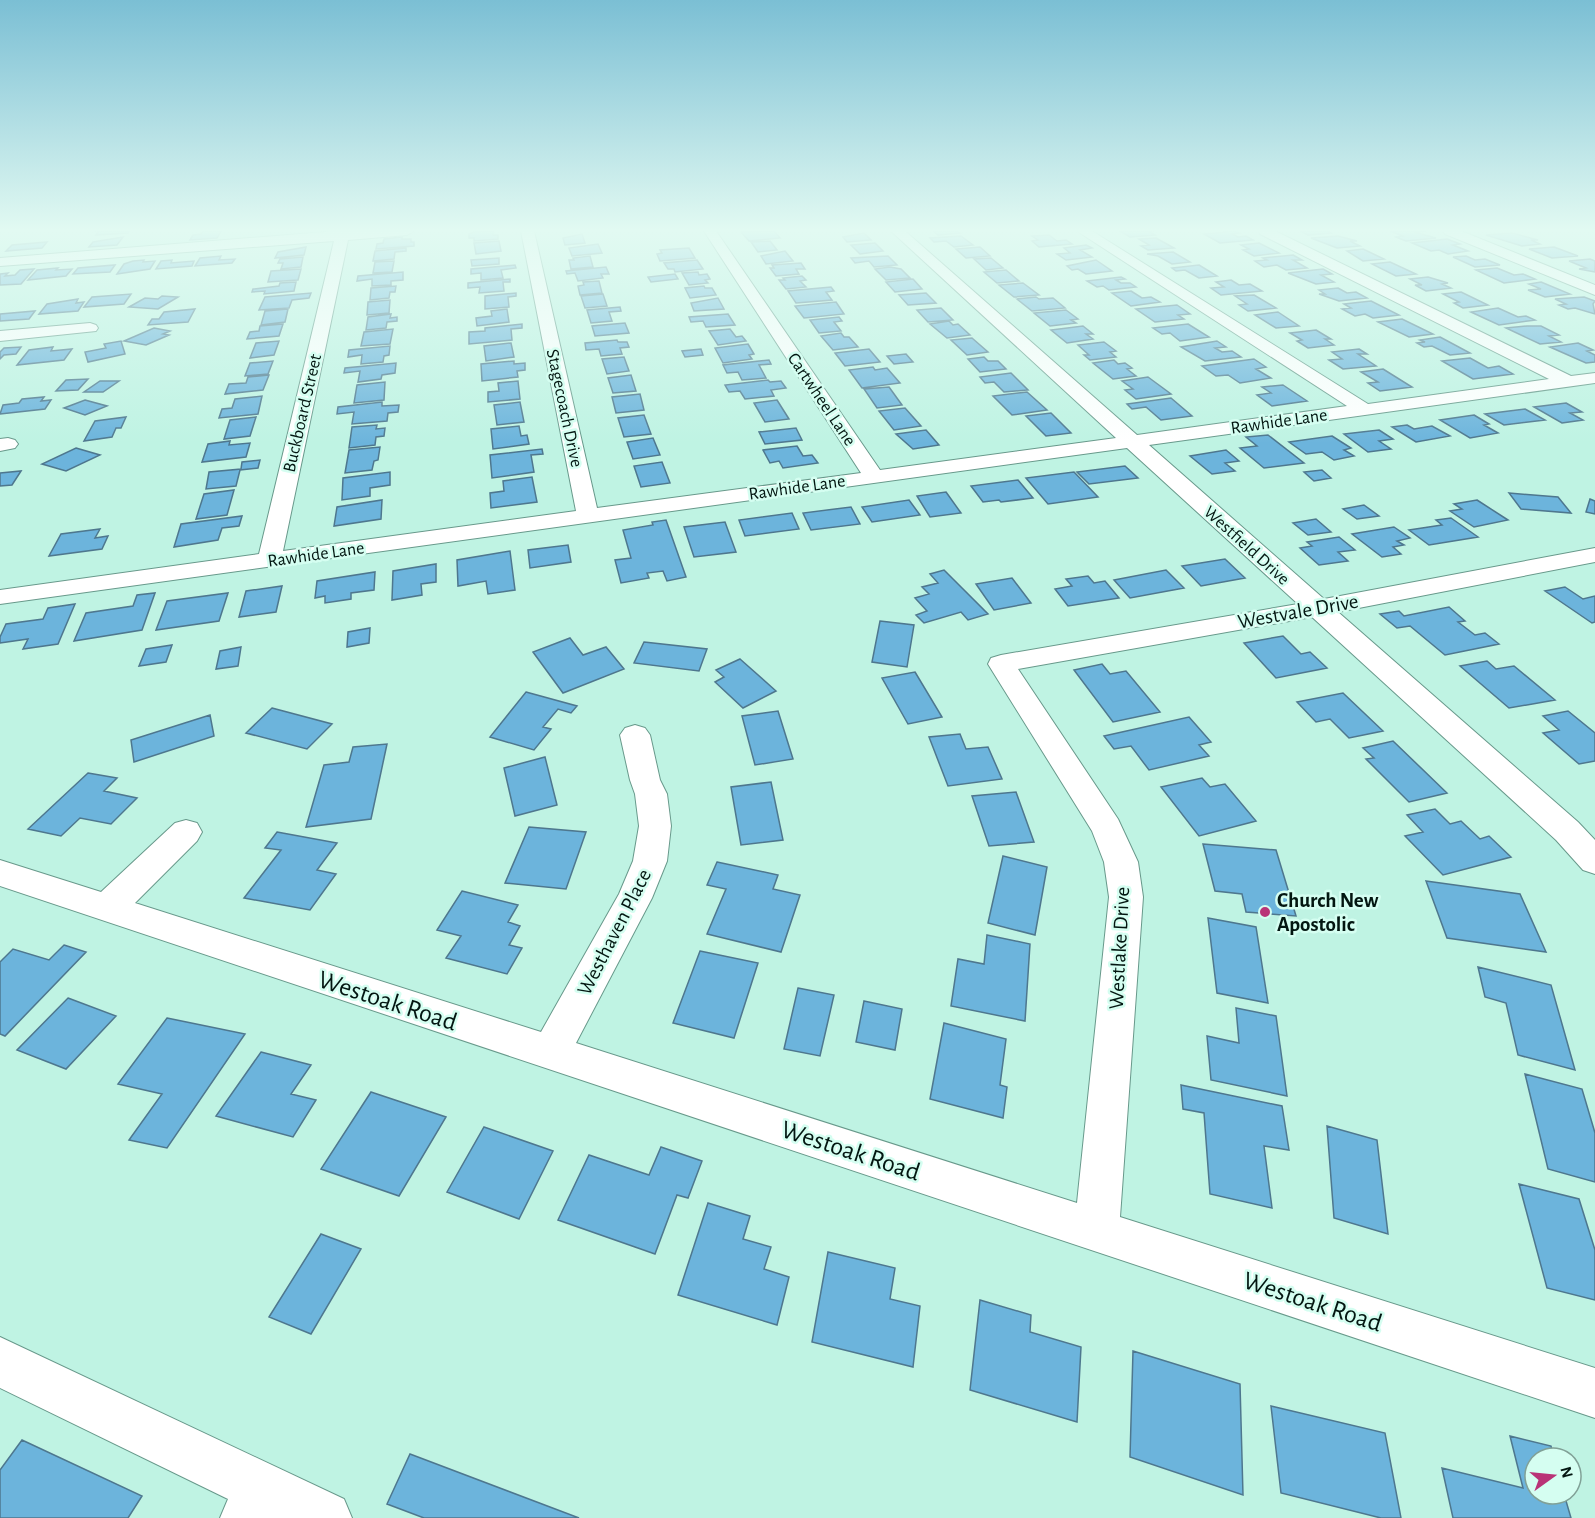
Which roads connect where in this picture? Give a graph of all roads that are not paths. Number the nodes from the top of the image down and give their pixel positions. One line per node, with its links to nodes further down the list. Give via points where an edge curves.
1 (327, 302): 16 (street, Buckboard Street)
2 (542, 302): 14 (street, Stagecoach Drive)
3 (757, 302): 13 (street, Cartwheel Lane)
4 (976, 302): 12 (street, Westfield Drive)
5 (1195, 302): 11 (street)
6 (1408, 302): 10 (street)
7 (90, 328): 8 (street)
8 (0, 336)
9 (1595, 378): 10 (street, Rawhide Lane)
10 (1569, 382): 11 (street, Rawhide Lane)
11 (1365, 410): 12 (street, Rawhide Lane)
12 (1130, 441): 13 (street, Rawhide Lane); 18 (street, Westfield Drive)
13 (874, 477): 14 (street, Rawhide Lane)
14 (588, 516): 16 (street, Rawhide Lane)
15 (1594, 555): 18 (street, Westvale Drive)
16 (269, 561): 17 (street, Rawhide Lane)
17 (0, 597)
18 (1318, 608): 19 (street, Westvale Drive); 22 (street, Westfield Drive, via 1567,831)
19 (1001, 664): 26 (street, Westlake Drive, via 1107,828 1121,862 1126,897)
20 (635, 735): 25 (street, Westhaven Place, via 655,826 650,861 635,898)
21 (186, 832): 24 (street)
22 (1595, 861)
23 (0, 873): 24 (street, Westoak Road)
24 (106, 909): 25 (street, Westoak Road)
25 (550, 1053): 26 (street, Westoak Road)
26 (1097, 1230): 28 (street, Westoak Road)
27 (0, 1362): 29 (street)
28 (1595, 1393)
29 (255, 1504): 30 (street)
30 (325, 1518)

